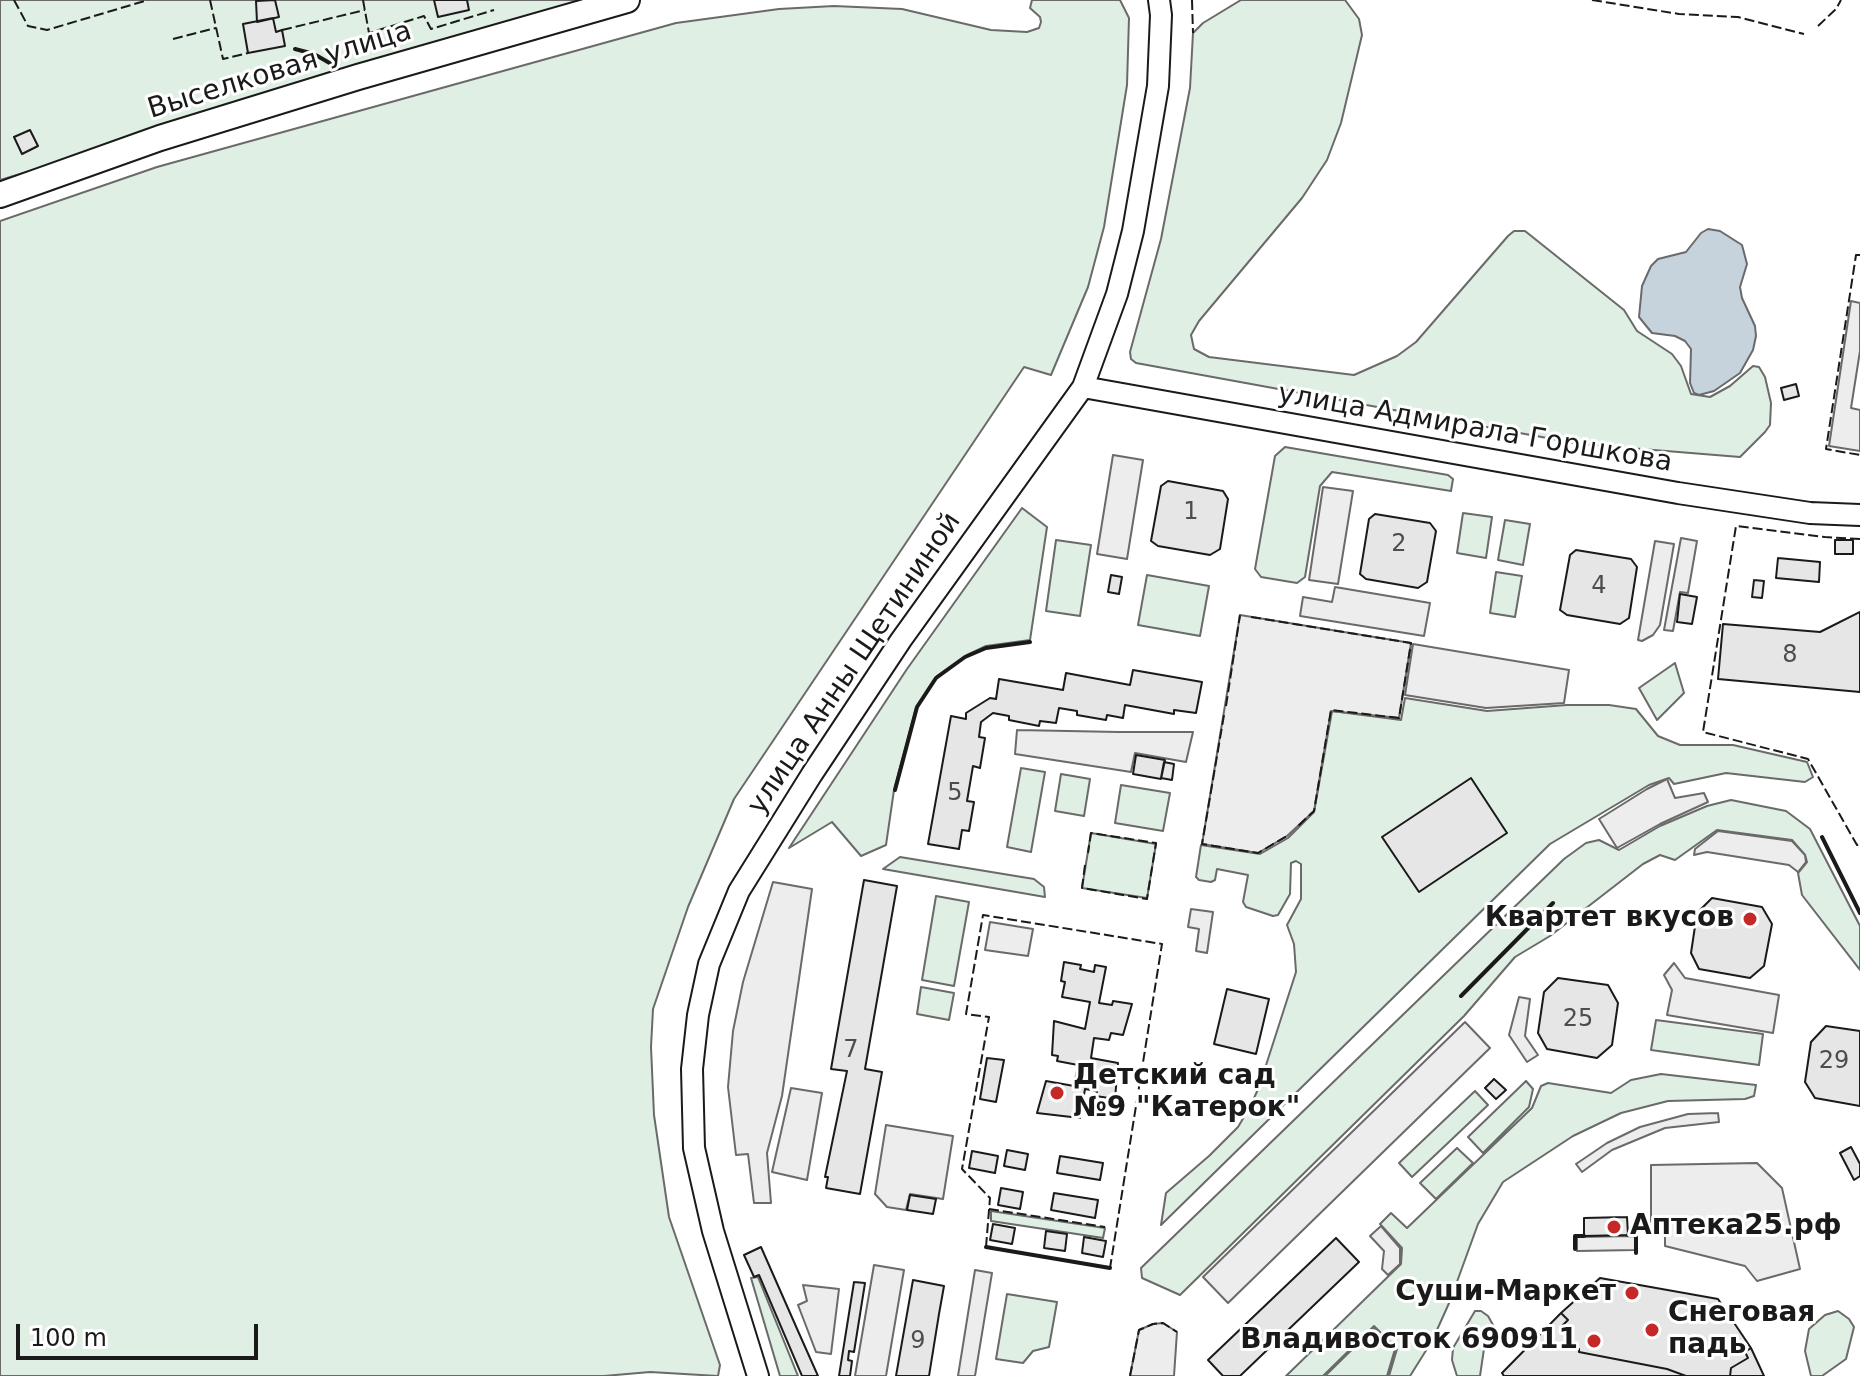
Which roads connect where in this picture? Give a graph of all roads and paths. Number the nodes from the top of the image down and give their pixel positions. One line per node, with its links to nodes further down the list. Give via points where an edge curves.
1 (580, 0): 4 (main road, Выселковая улица, via 171,122)
2 (627, 0): 5 (main road, Выселковая улица, via 234,115)
3 (1159, 0): 6 (main road, улица Анны Щетининой, via 1158,86 1133,231)
4 (0, 181)
5 (0, 195)
6 (1083, 387): 7 (main road, улица Адмирала Горшкова, via 1678,493 1810,513); 8 (main road, улица Анны Щетининой, via 812,774 739,891 709,964 692,1069 694,1148 713,1231)
7 (1860, 515)
8 (758, 1376)

